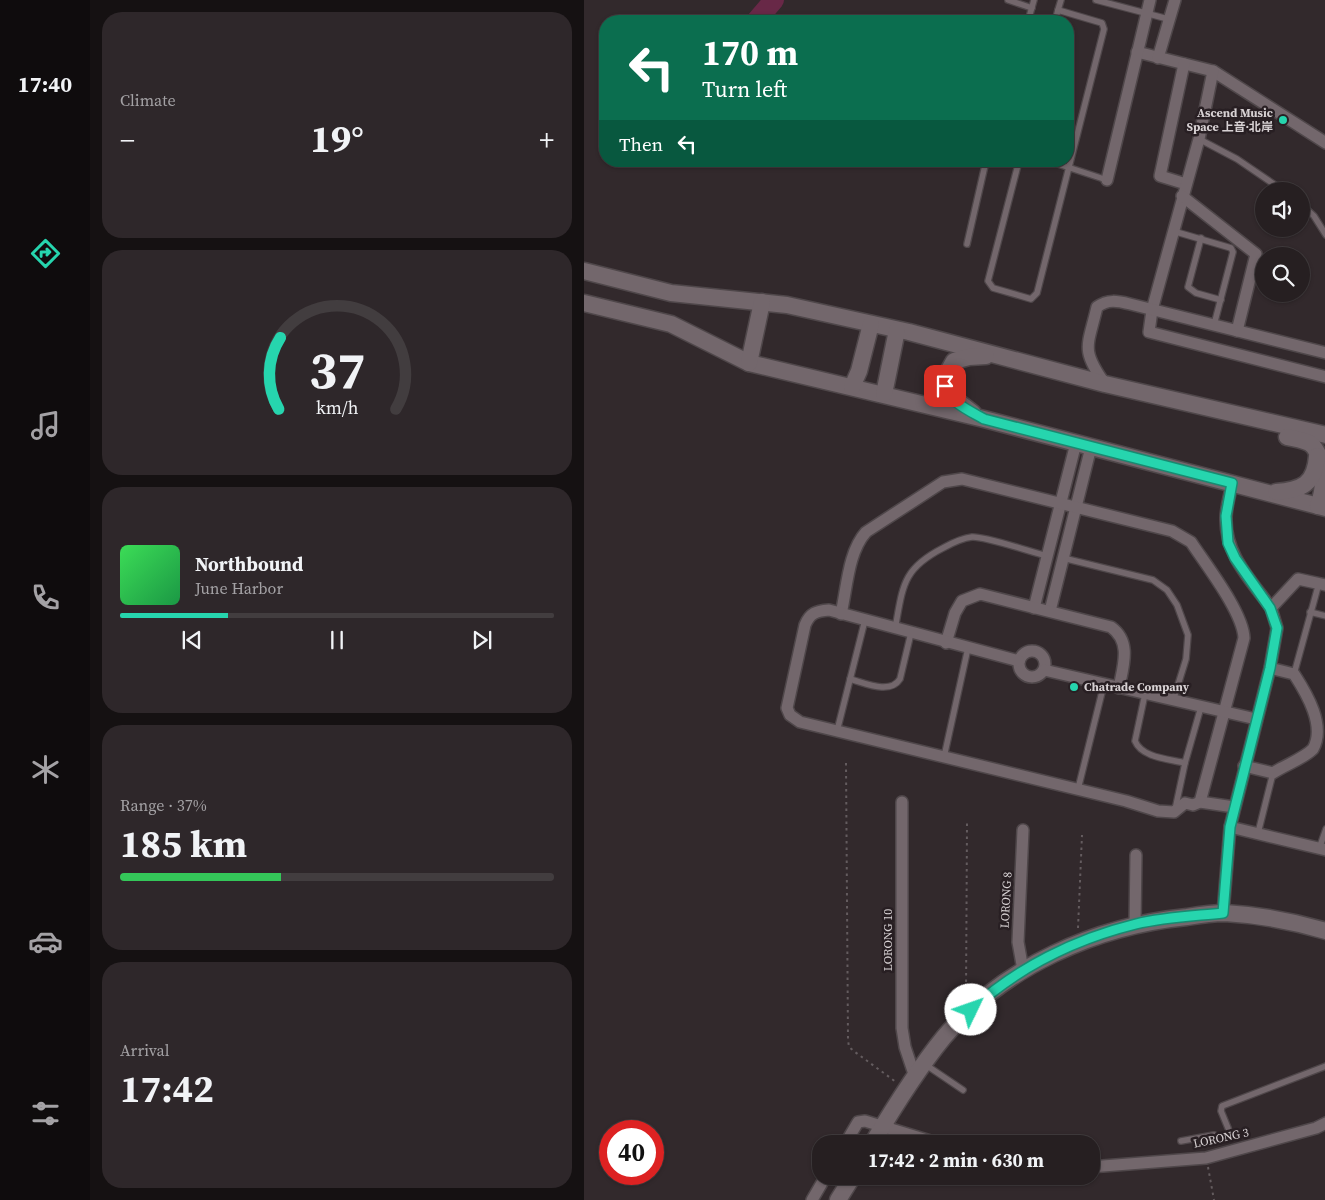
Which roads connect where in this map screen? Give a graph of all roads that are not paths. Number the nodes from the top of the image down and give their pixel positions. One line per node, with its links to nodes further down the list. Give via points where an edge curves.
1 (1008, 0): 7 (lane)
2 (1034, 0): 7 (lane)
3 (1061, 0): 8 (lane)
4 (1096, 0): 9 (lane)
5 (1148, 0): 9 (street)
6 (1175, 0): 12 (street)
7 (1032, 8): 10 (lane)
8 (1058, 10): 11 (lane); 19 (lane, via 1102,23 1104,29)
9 (1145, 13): 12 (lane); 13 (street)
10 (1030, 15)
11 (1057, 15)
12 (1168, 19): 14 (street)
13 (1137, 52): 14 (street); 23 (street)
14 (1158, 58): 15 (street)
15 (1184, 64): 16 (street); 25 (street, via 1160,176)
16 (1212, 71): 17 (street); 18 (street)
17 (1199, 139): 24 (lane); 25 (street)
18 (1325, 143)
19 (1074, 147)
20 (985, 167): 31 (lane)
21 (1017, 167): 22 (lane, via 988,281 993,288 1031,299 1037,293)
22 (1069, 167): 23 (lane)
23 (1107, 180)
24 (1271, 182)
25 (1186, 184): 26 (street)
26 (1182, 196): 28 (street); 40 (street, via 1256,254)
27 (1310, 212): 29 (lane)
28 (1173, 230): 30 (lane); 36 (street)
29 (1325, 234)
30 (1201, 238): 33 (lane, via 1226,245 1233,252); 33 (lane, via 1188,288)
31 (967, 244)
32 (584, 271): 34 (street, via 671,293)
33 (1221, 300): 38 (lane)
34 (762, 302): 37 (street); 43 (street)
35 (584, 303): 43 (street, via 671,324)
36 (1152, 310): 38 (street); 44 (street, via 1150,334); 45 (street, via 1115,301 1104,302 1097,307 1087,351 1092,367)
37 (871, 324): 39 (street); 46 (street)
38 (1214, 325): 40 (street)
39 (897, 330): 42 (street); 47 (street)
40 (1238, 331): 41 (street)
41 (1325, 353)
42 (998, 356): 45 (street); 49 (street, via 954,361 945,377 947,393)
43 (749, 363): 46 (street)
44 (1325, 377)
45 (1104, 384): 48 (street)
46 (852, 387): 47 (street)
47 (884, 394): 49 (street)
48 (1165, 398): 50 (street); 52 (street, via 1188,411 1308,443 1314,447)
49 (984, 419): 51 (street)
50 (1325, 436)
51 (1083, 445): 53 (street); 55 (street); 56 (street)
52 (1317, 456): 54 (street, via 1314,473 1302,487); 57 (street, via 1323,468)
53 (1232, 483): 54 (street); 62 (street, via 1226,516 1228,543)
54 (1269, 493): 57 (street)
55 (1062, 503): 56 (street); 58 (street); 65 (street, via 962,478 943,482 860,538)
56 (1076, 506): 59 (street); 82 (street, via 1172,531 1191,542 1235,610 1244,630)
57 (1322, 507)
58 (1047, 556): 61 (street); 68 (lane, via 973,537 959,540 923,558 911,571 905,583)
59 (1063, 558): 63 (street); 80 (lane, via 1153,580 1167,590 1177,605 1188,635 1186,659)
60 (1322, 584): 62 (street, via 1298,579); 64 (lane)
61 (1034, 608): 63 (street); 70 (street, via 980,594 971,596 962,601 955,613)
62 (1270, 608): 73 (street, via 1277,628)
63 (1050, 611): 78 (street, via 1111,627 1119,633 1125,644)
64 (1310, 612): 66 (lane); 75 (lane)
65 (841, 614): 67 (street); 84 (street, via 829,610 809,616 787,698 790,715 800,722)
66 (1325, 616)
67 (864, 620): 68 (street); 76 (lane)
68 (895, 629): 69 (street)
69 (912, 633): 70 (street); 76 (lane, via 896,685 890,688)
70 (946, 643): 71 (street)
71 (968, 648): 72 (street); 86 (lane)
72 (1019, 661): 74 (street, via 1020,670 1028,677 1037,676); 74 (street, via 1028,652 1037,652 1045,661)
73 (1270, 668): 75 (street); 83 (street)
74 (1044, 670): 77 (street)
75 (1294, 674): 85 (street, via 1322,719)
76 (850, 679): 84 (lane)
77 (1104, 684): 78 (street); 90 (lane)
78 (1119, 688): 79 (street)
79 (1145, 694): 80 (street); 87 (lane, via 1135,741 1137,746 1144,752)
80 (1173, 701): 81 (street)
81 (1201, 707): 82 (street); 87 (lane)
82 (1223, 712): 83 (street); 92 (street)
83 (1256, 719): 88 (street)
84 (837, 731): 86 (street)
85 (1324, 734): 89 (street, via 1314,749)
86 (944, 757): 90 (street)
87 (1185, 763): 94 (lane)
88 (1244, 766): 89 (street); 93 (street)
89 (1273, 773): 98 (lane)
90 (1078, 789): 94 (street, via 1158,811)
91 (902, 802): 106 (street, LORONG 10, via 902,1028)
92 (1200, 802): 93 (street); 94 (street, via 1193,805 1185,803)
93 (1234, 807): 95 (street)
94 (1174, 812)
95 (1230, 827): 98 (street); 101 (street)
96 (1325, 829): 99 (lane)
97 (1024, 830): 104 (street, LORONG 8, via 1018,942)
98 (1258, 833): 99 (street)
99 (1322, 850)
100 (1136, 855): 102 (street)
101 (1223, 913): 102 (street); 103 (street, via 1291,921)
102 (1136, 924): 104 (street, via 1078,943)
103 (1325, 931)
104 (1023, 970): 106 (street, via 971,1010 945,1036)
105 (1325, 1066): 110 (lane, via 1222,1106)
106 (915, 1077): 107 (lane); 109 (street)
107 (963, 1090)
108 (1325, 1123): 116 (street, LORONG 3, via 1206,1158)
109 (882, 1127): 111 (street, via 858,1122); 112 (street); 113 (street)
110 (1228, 1128)
111 (850, 1135)
112 (877, 1135)
113 (909, 1135)
114 (1214, 1135): 115 (lane)
115 (1182, 1141)
116 (1100, 1166)
117 (821, 1185): 119 (street)
118 (847, 1185): 120 (street)
119 (812, 1200)
120 (838, 1200)

